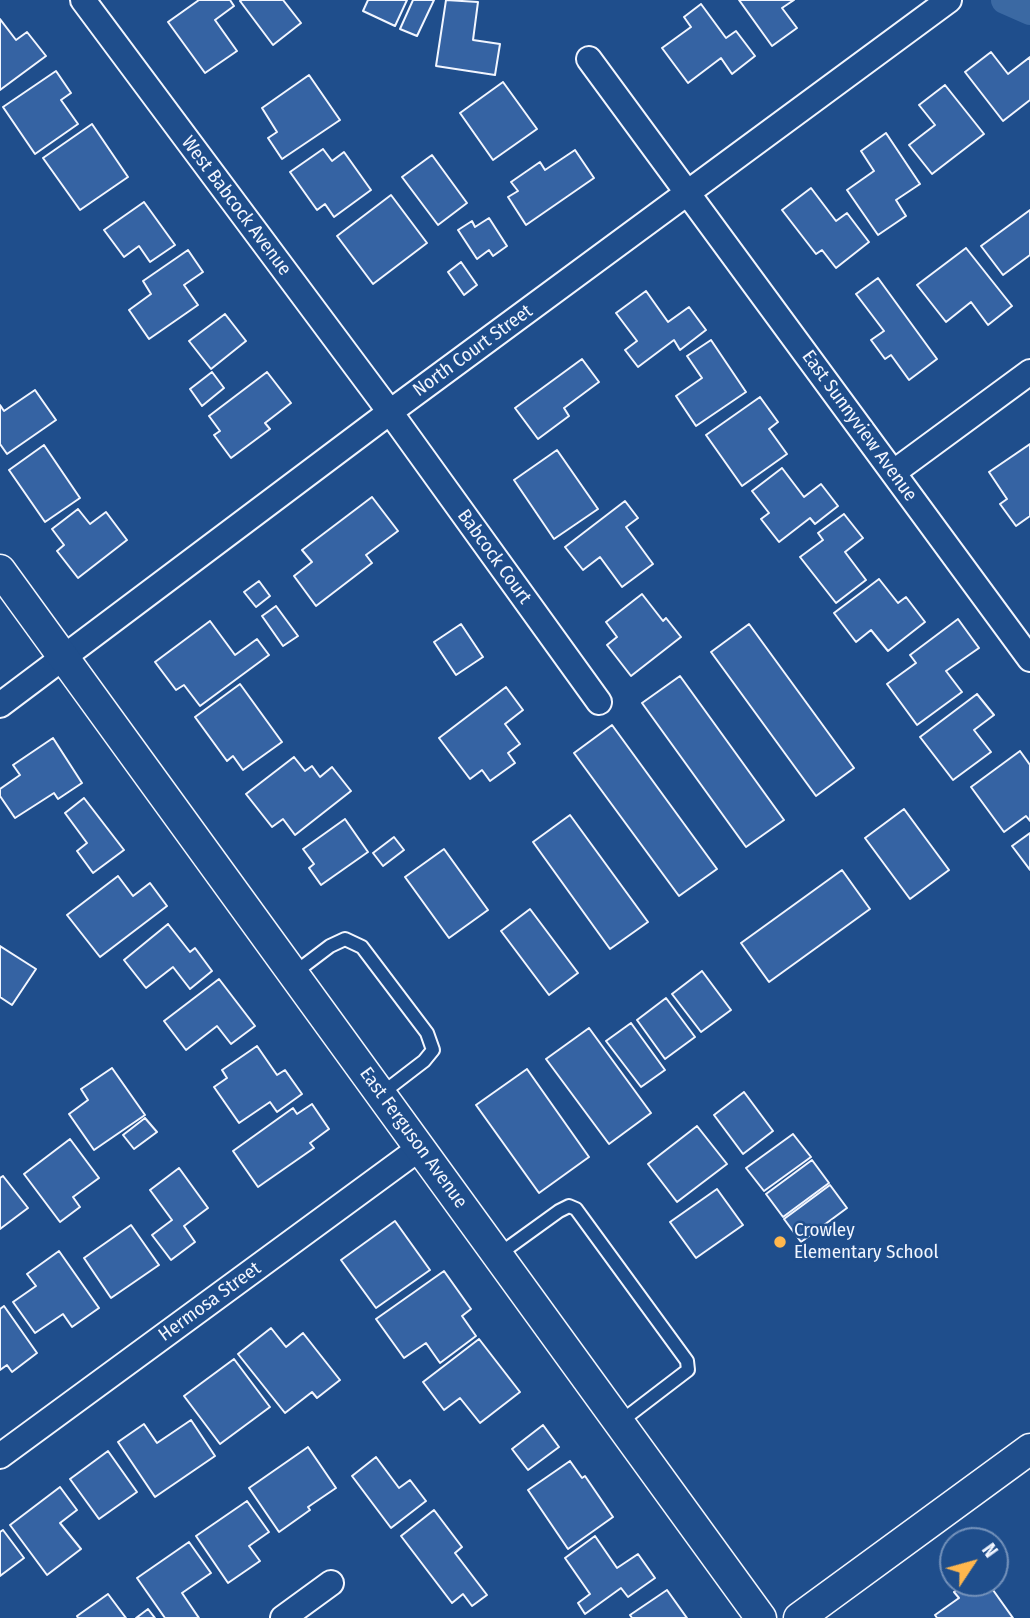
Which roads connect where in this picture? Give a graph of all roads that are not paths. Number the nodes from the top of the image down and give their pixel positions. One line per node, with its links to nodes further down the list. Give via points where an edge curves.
1 (83, 0): 6 (street, West Babcock Avenue)
2 (949, 0): 4 (street, North Court Street)
3 (589, 59): 4 (street, East Sunnyview Avenue)
4 (689, 193): 6 (street, North Court Street); 7 (street, East Sunnyview Avenue)
5 (1030, 372): 7 (street)
6 (390, 412): 9 (street, North Court Street); 11 (street, Babcock Court)
7 (894, 472): 10 (street, East Sunnyview Avenue)
8 (0, 570): 9 (street, East Ferguson Avenue)
9 (64, 658): 12 (street, North Court Street); 13 (street, East Ferguson Avenue)
10 (1030, 659)
11 (599, 702)
12 (0, 705)
13 (292, 974): 14 (street, East Ferguson Avenue); 14 (lane, via 345,939 362,947 427,1032 433,1051)
14 (381, 1095): 15 (street, East Ferguson Avenue)
15 (420, 1148): 16 (street, East Ferguson Avenue); 19 (street, Hermosa Street)
16 (498, 1255): 17 (street, East Ferguson Avenue); 17 (lane, via 559,1211 569,1206 576,1209 680,1350 688,1370)
17 (620, 1422): 22 (street, East Ferguson Avenue)
18 (1030, 1449): 23 (street)
19 (0, 1456)
20 (331, 1583): 21 (street)
21 (283, 1618)
22 (761, 1618)
23 (799, 1618)

